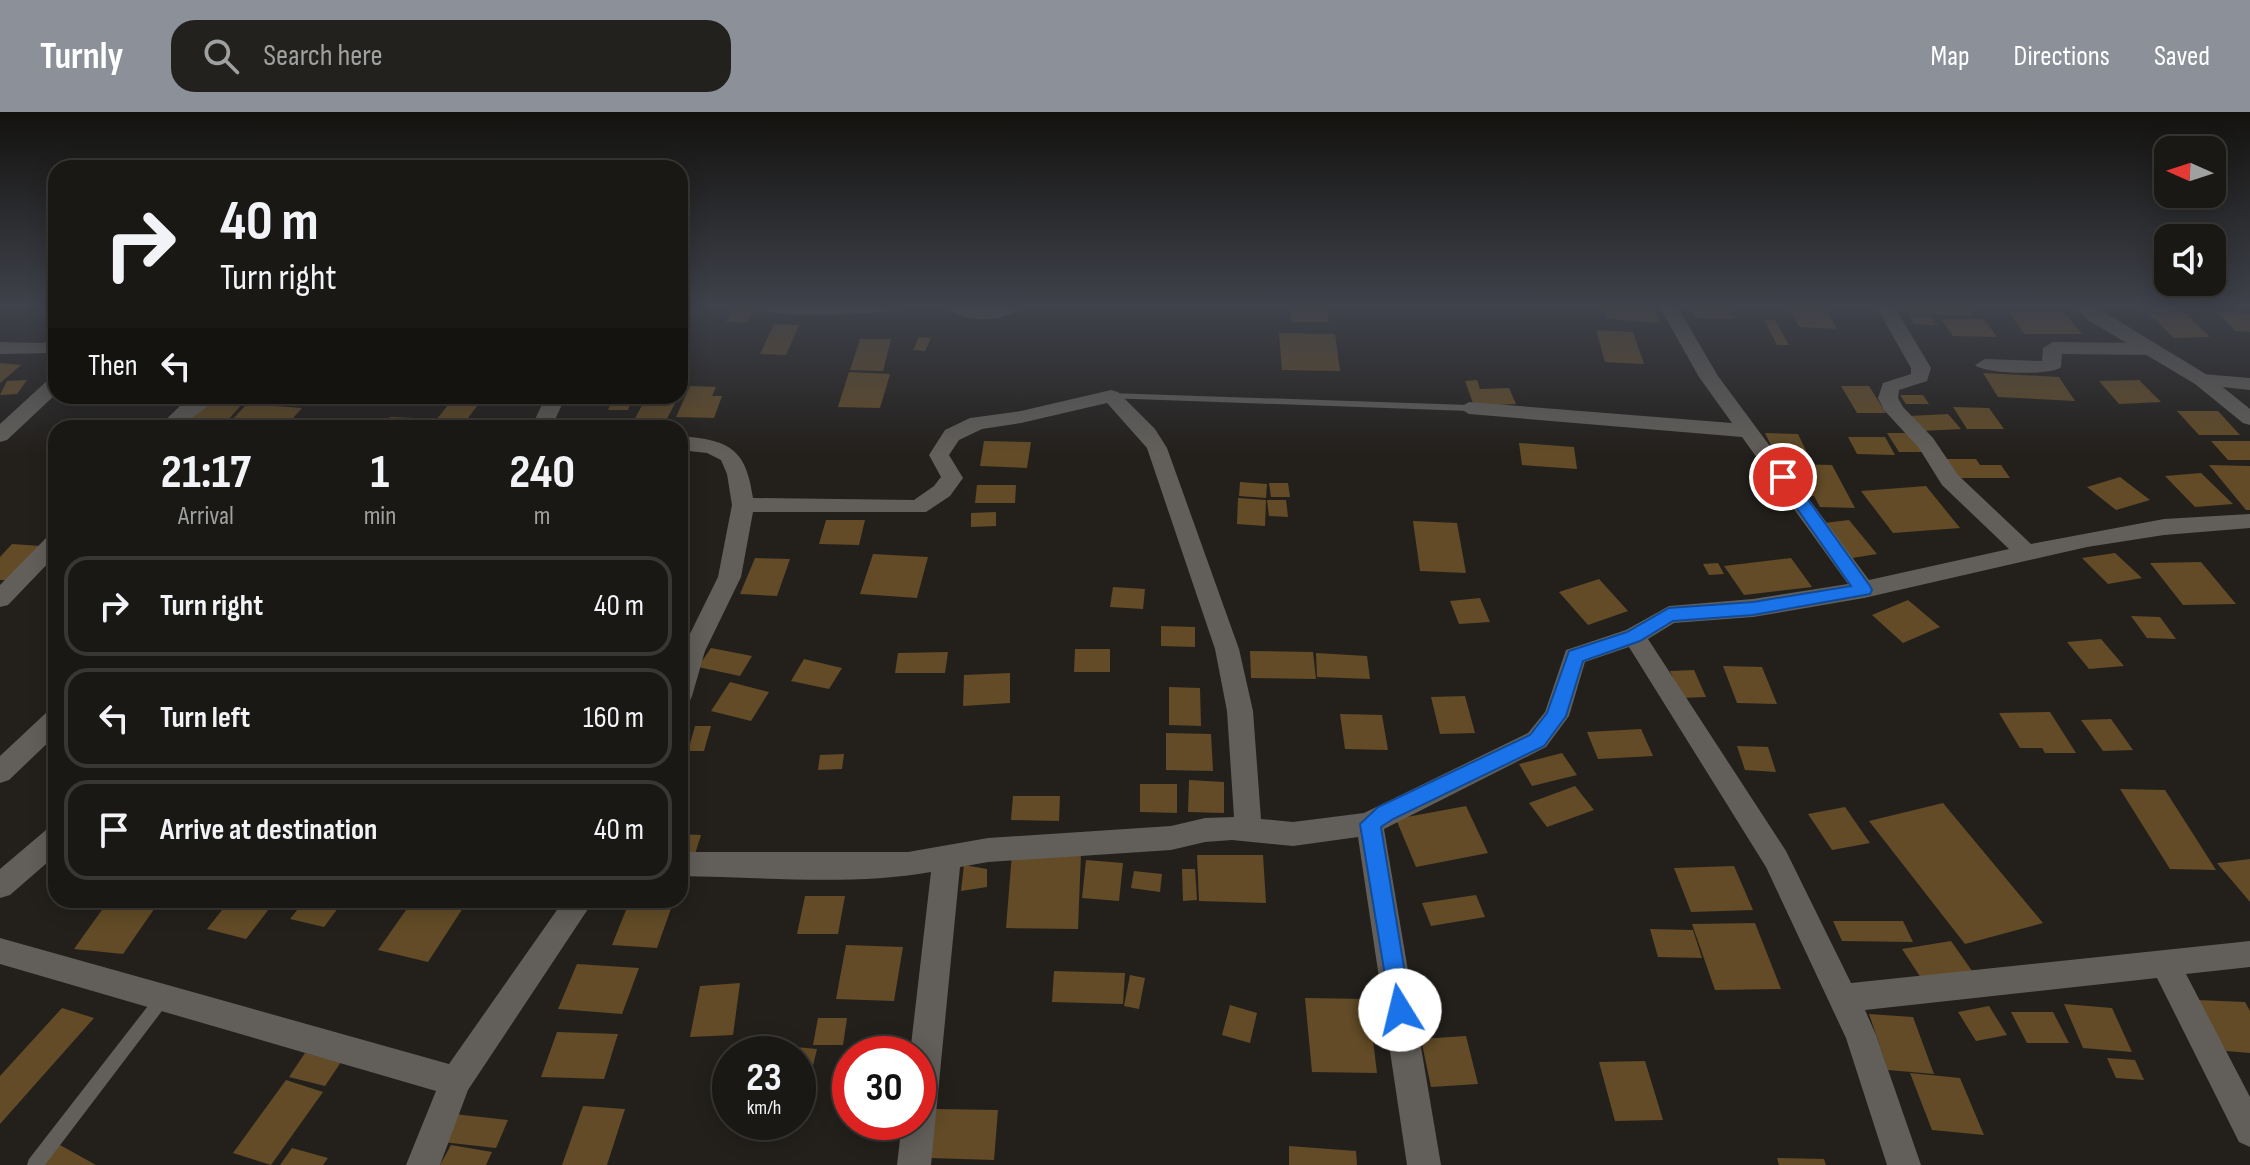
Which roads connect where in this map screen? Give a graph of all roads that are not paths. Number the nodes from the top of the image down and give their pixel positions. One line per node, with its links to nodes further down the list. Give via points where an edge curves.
1 (1696, 355): 14 (street)
2 (1914, 355): 20 (street, via 1920,377 1890,387 1894,410 1926,443 1950,480)
3 (2052, 355): 5 (street, via 2051,367)
4 (2160, 355): 6 (street)
5 (1985, 365)
6 (2202, 380): 7 (street); 12 (street)
7 (2250, 384)
8 (48, 390): 15 (street)
9 (1111, 396): 11 (lane); 17 (street, via 977,423 952,435 939,455 952,478 918,507); 28 (street, via 1157,448 1227,649 1240,711)
10 (197, 404): 13 (street)
11 (1469, 408): 14 (street)
12 (2250, 419)
13 (176, 420)
14 (1751, 431): 21 (street)
15 (0, 435)
16 (688, 443): 17 (street, via 714,445 733,458)
17 (743, 505): 24 (street, via 727,583)
18 (2250, 521): 20 (street, via 2164,527)
19 (48, 549): 22 (street)
20 (2026, 552): 21 (street)
21 (1864, 590): 23 (street, via 1669,615)
22 (0, 599)
23 (1634, 636): 27 (street, via 1575,656 1556,716 1537,740); 38 (street, via 1776,859)
24 (688, 664)
25 (48, 727): 26 (street)
26 (0, 772)
27 (1370, 824): 28 (street, via 1293,834); 44 (street)
28 (1248, 831): 30 (street, via 1205,830 1171,838)
29 (48, 845): 32 (street)
30 (947, 856): 31 (street, via 908,864); 43 (street)
31 (688, 864)
32 (0, 886)
33 (575, 908): 39 (street)
34 (0, 951): 37 (street)
35 (2250, 954): 36 (street)
36 (2165, 963): 38 (street); 40 (street)
37 (163, 998): 39 (street); 41 (lane)
38 (1843, 998): 45 (street, via 1861,1035)
39 (456, 1081): 42 (street)
40 (2250, 1131)
41 (35, 1165)
42 (423, 1165)
43 (914, 1165)
44 (1424, 1165)
45 (1904, 1165)

